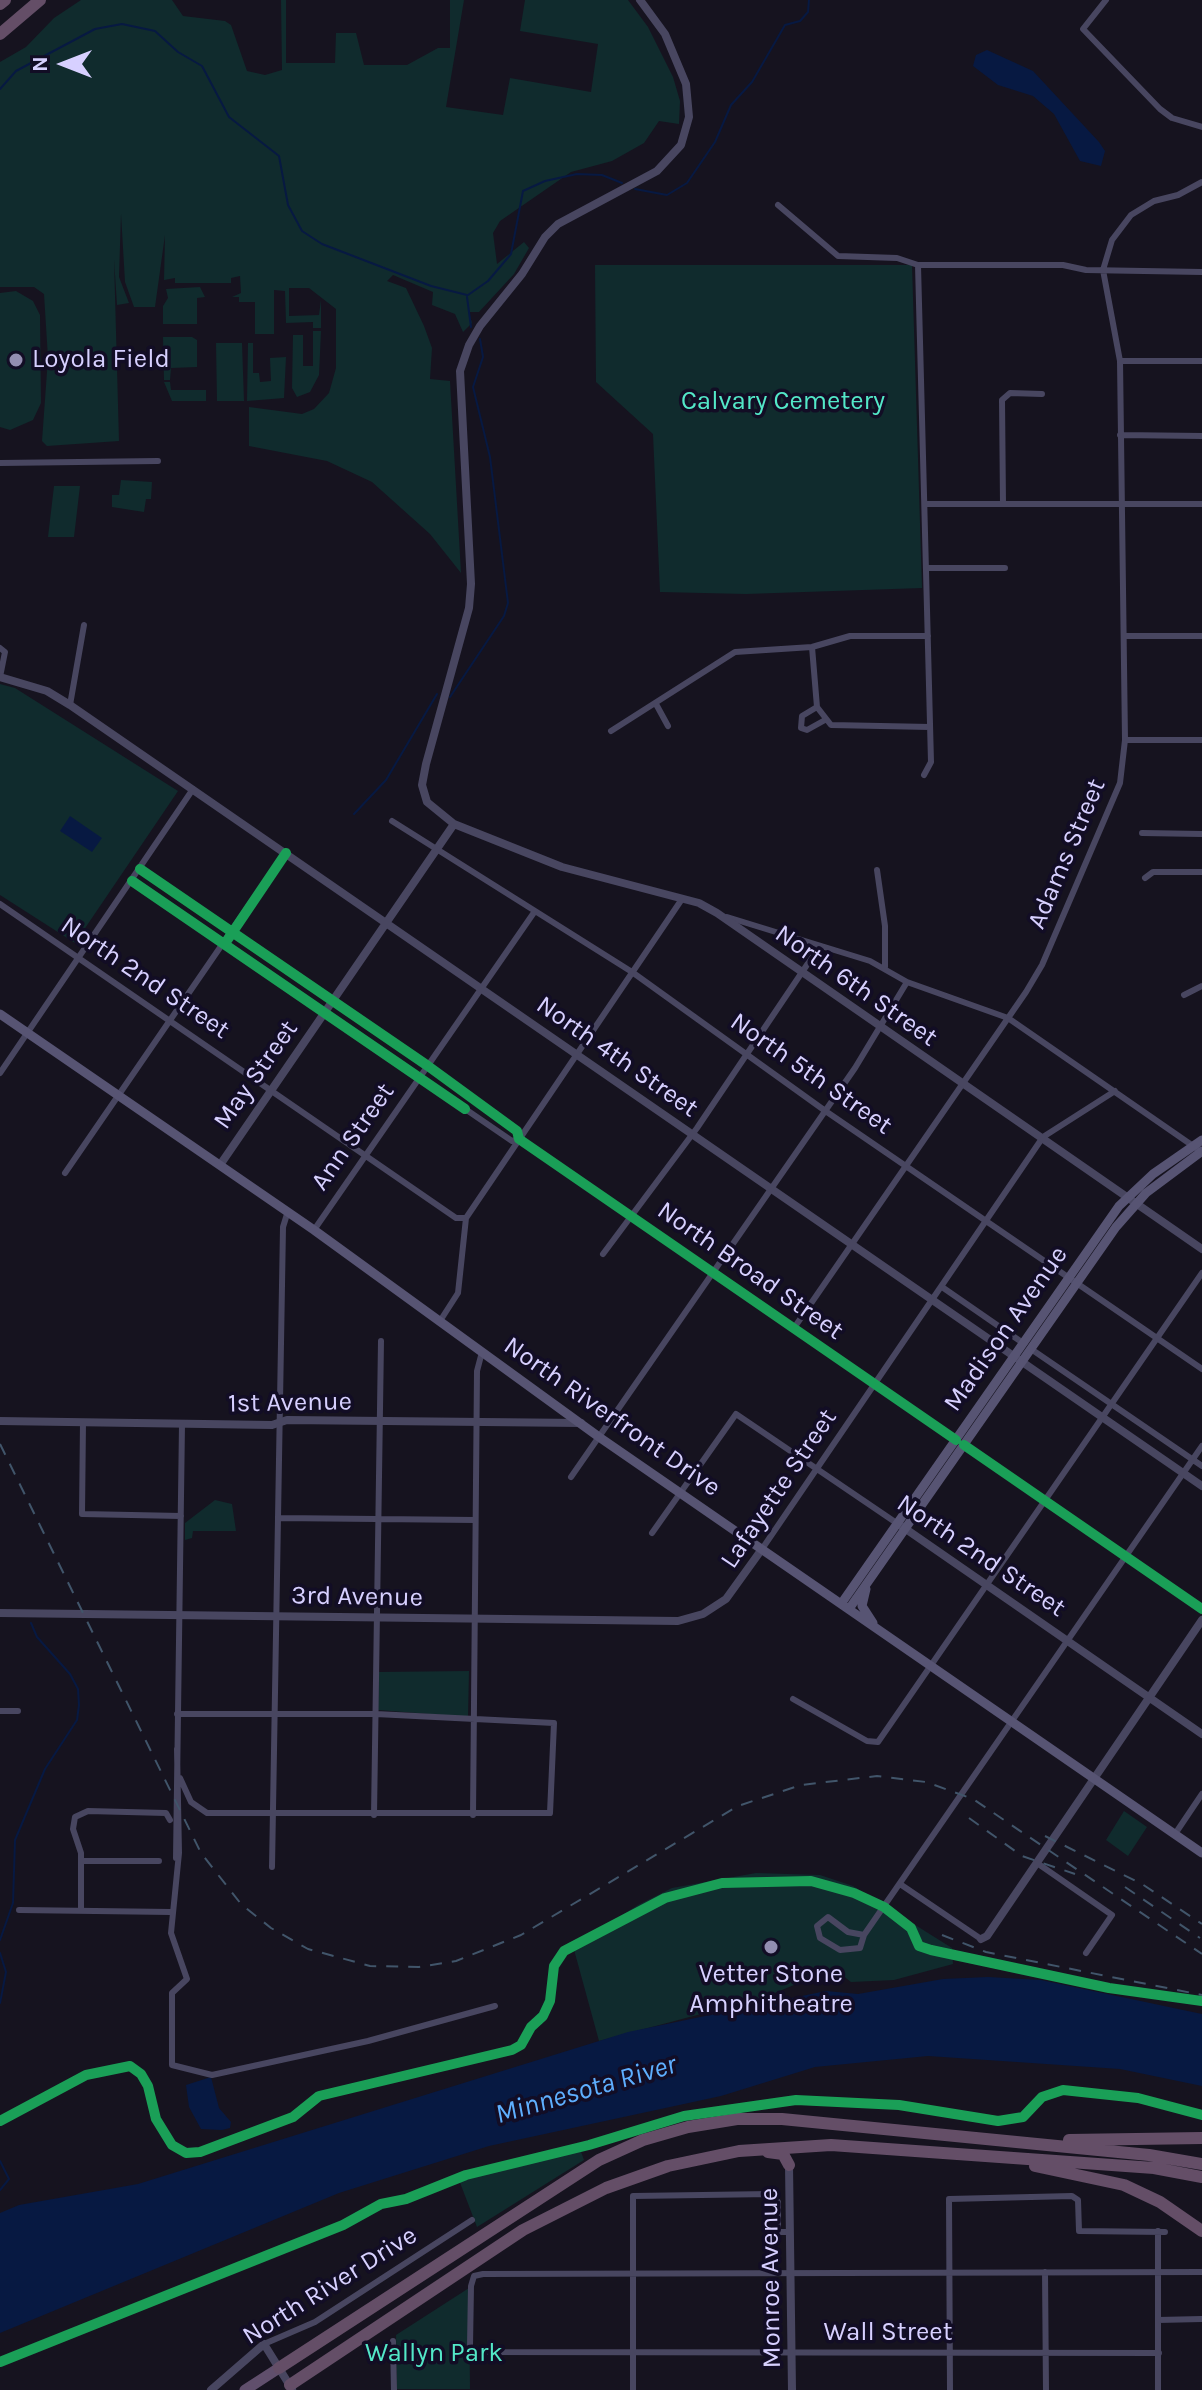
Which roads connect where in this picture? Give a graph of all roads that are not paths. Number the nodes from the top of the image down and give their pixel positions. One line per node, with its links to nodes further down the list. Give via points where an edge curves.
1 (5, 0): 5 (highway)
2 (40, 0): 6 (highway)
3 (640, 0): 45 (street, via 665,34 686,84 689,117 681,145 657,171 558,224 545,237 480,326 460,371 469,608 422,785 431,809)
4 (1106, 0): 7 (street, via 1083,29 1160,109)
5 (0, 4)
6 (0, 34)
7 (1202, 127)
8 (1202, 182): 11 (street, via 1131,215 1112,240)
9 (778, 205): 10 (street, via 838,256)
10 (918, 265): 11 (street); 20 (street)
11 (1103, 270): 12 (street); 13 (street, Adams Street)
12 (1202, 272)
13 (1120, 361): 14 (street); 16 (street, Adams Street)
14 (1202, 361)
15 (1042, 394): 21 (street, via 1010,393 1002,400)
16 (1120, 435): 17 (street); 22 (street, Adams Street)
17 (1202, 436)
18 (158, 461): 19 (street)
19 (0, 463)
20 (925, 504): 21 (street); 24 (street)
21 (1003, 504): 22 (street)
22 (1121, 504): 23 (street); 28 (street, Adams Street)
23 (1202, 504)
24 (927, 568): 25 (street); 27 (street)
25 (1005, 568)
26 (84, 625): 34 (street)
27 (928, 636): 30 (street, via 850,636); 38 (street)
28 (1124, 636): 29 (street); 40 (street, Adams Street)
29 (1202, 636)
30 (812, 647): 33 (street, via 735,652); 35 (street)
31 (0, 648): 32 (street, via 5,652)
32 (0, 677): 34 (street, North 4th Street, via 47,691)
33 (656, 704): 37 (street); 39 (street)
34 (70, 705): 43 (street, North 4th Street)
35 (817, 707): 36 (street); 36 (street, via 802,716 801,728)
36 (825, 720): 38 (street, via 844,727)
37 (668, 726)
38 (930, 727): 42 (street, via 931,762)
39 (611, 731)
40 (1125, 740): 41 (street); 74 (street, Adams Street, via 1120,783 1042,965)
41 (1202, 740)
42 (924, 775)
43 (193, 789): 49 (street, North 4th Street); 50 (street)
44 (392, 821): 48 (street, North 5th Street)
45 (454, 824): 48 (street, May Street); 55 (street, North 6th Street, via 562,867)
46 (1142, 833): 47 (street)
47 (1202, 834)
48 (436, 852): 57 (street, North 5th Street); 59 (street, May Street)
49 (286, 853): 59 (street, North 4th Street); 60 (street)
50 (140, 869): 54 (street); 60 (street, North Broad Street)
51 (877, 870): 64 (street)
52 (1202, 872): 53 (street, via 1153,872)
53 (1145, 878)
54 (132, 881): 61 (street, North Broad Street); 63 (street)
55 (682, 899): 58 (street, North 6th Street); 65 (street)
56 (0, 904): 63 (street, North 2nd Street)
57 (535, 911): 65 (street, North 5th Street); 69 (street, Ann Street)
58 (717, 913): 62 (street); 66 (street, North 6th Street)
59 (387, 922): 69 (street, North 4th Street); 71 (street, May Street)
60 (233, 932): 61 (street); 71 (street, North Broad Street)
61 (225, 944): 72 (street, North Broad Street); 75 (street)
62 (819, 947): 64 (street); 66 (street)
63 (79, 958): 75 (street, North 2nd Street); 77 (street)
64 (885, 967): 67 (street)
65 (632, 972): 78 (street); 79 (street, North 5th Street)
66 (803, 972): 76 (street, North 6th Street); 79 (street)
67 (907, 982): 74 (street); 76 (street)
68 (1202, 986): 70 (street)
69 (483, 989): 78 (street, North 4th Street); 80 (street, Ann Street)
70 (1184, 995)
71 (334, 1001): 72 (street, May Street); 80 (street, North Broad Street)
72 (325, 1013): 82 (street, North Broad Street); 84 (street, May Street)
73 (0, 1014): 77 (main road, North Riverfront Drive)
74 (1008, 1018): 83 (street, Adams Street); 85 (street)
75 (172, 1021): 84 (street, North 2nd Street); 86 (street)
76 (880, 1028): 83 (street, North 6th Street); 87 (street)
77 (28, 1032): 81 (street); 86 (main road, North Riverfront Drive)
78 (578, 1054): 88 (street, North 4th Street); 90 (street)
79 (747, 1055): 87 (street, North 5th Street); 88 (street)
80 (428, 1066): 82 (street, Ann Street); 90 (street, North Broad Street, via 517,1131)
81 (0, 1073)
82 (420, 1079): 90 (street, North Broad Street, via 512,1141); 93 (street, Ann Street)
83 (963, 1084): 89 (street, North 6th Street); 95 (street, Adams Street)
84 (273, 1091): 93 (street, North 2nd Street); 94 (street, May Street)
85 (1115, 1091): 89 (street); 92 (street)
86 (119, 1095): 94 (main road, North Riverfront Drive); 96 (street)
87 (824, 1110): 95 (street, North 5th Street); 97 (street)
88 (693, 1134): 97 (street, North 4th Street); 100 (street)
89 (1043, 1137): 98 (street, North 6th Street); 102 (street, Lafayette Street)
90 (519, 1139): 100 (street, North Broad Street); 101 (street)
91 (1202, 1140): 92 (main road, Madison Avenue)
92 (1199, 1150): 98 (main road, Madison Avenue)
93 (367, 1156): 101 (street, North 2nd Street, via 456,1218); 103 (street, Ann Street)
94 (220, 1165): 99 (main road, North Riverfront Drive)
95 (907, 1165): 102 (street, North 5th Street); 104 (street, Adams Street)
96 (65, 1173)
97 (772, 1186): 104 (street, North 4th Street); 107 (street)
98 (1131, 1200): 105 (street, North 6th Street); 109 (main road, Madison Avenue)
99 (288, 1211): 103 (main road, North Riverfront Drive); 126 (street, via 283,1227)
100 (633, 1217): 106 (street); 107 (street, North Broad Street)
101 (466, 1218): 112 (street, via 461,1282)
102 (988, 1219): 109 (street, North 5th Street); 110 (street, Lafayette Street)
103 (314, 1230): 112 (main road, North Riverfront Drive)
104 (851, 1244): 111 (street, North 4th Street); 113 (street, Adams Street)
105 (1202, 1249)
106 (603, 1254)
107 (713, 1270): 113 (street, North Broad Street); 130 (street)
108 (1202, 1273): 114 (street)
109 (1073, 1280): 114 (street, North 5th Street); 116 (main road, Madison Avenue)
110 (942, 1287): 111 (street, Lafayette Street); 116 (street)
111 (933, 1300): 118 (street, North 4th Street); 120 (street, Lafayette Street)
112 (440, 1321): 117 (main road, North Riverfront Drive)
113 (794, 1328): 120 (street, North Broad Street)
114 (1157, 1338): 119 (street, North 5th Street); 121 (street)
115 (381, 1341): 124 (street)
116 (1027, 1346): 118 (main road, Madison Avenue); 121 (street)
117 (482, 1352): 127 (street); 128 (main road, North Riverfront Drive)
118 (1018, 1359): 122 (street, North 4th Street); 131 (main road, Madison Avenue)
119 (1202, 1369)
120 (875, 1384): 131 (street, North Broad Street); 135 (street, Lafayette Street)
121 (1113, 1405): 122 (street); 133 (street)
122 (1104, 1419): 136 (street, North 4th Street); 140 (street)
123 (0, 1421): 125 (street, 1st Avenue)
124 (379, 1421): 126 (street, 1st Avenue); 127 (street, 1st Avenue); 143 (street)
125 (83, 1422): 129 (street, 1st Avenue); 141 (street, via 82,1514)
126 (279, 1422): 129 (street, 1st Avenue); 142 (street)
127 (477, 1423): 128 (street, 1st Avenue); 144 (street)
128 (582, 1423): 130 (main road, North Riverfront Drive)
129 (182, 1424): 141 (street)
130 (599, 1437): 137 (street); 139 (main road, North Riverfront Drive)
131 (960, 1443): 140 (street, North Broad Street); 145 (main road, Madison Avenue)
132 (1202, 1446): 133 (street)
133 (1192, 1460): 134 (street); 136 (street)
134 (1202, 1466)
135 (817, 1467): 139 (street, North 2nd Street, via 736,1414); 145 (street, North 2nd Street); 147 (street, Lafayette Street)
136 (1183, 1473): 138 (street, North 4th Street); 148 (street)
137 (571, 1477)
138 (1202, 1486)
139 (680, 1493): 146 (street); 147 (main road, North Riverfront Drive)
140 (1046, 1502): 148 (street, North Broad Street); 150 (street)
141 (181, 1516): 155 (street)
142 (278, 1518): 143 (street); 156 (street)
143 (378, 1519): 144 (street); 157 (street)
144 (475, 1520): 158 (street)
145 (902, 1527): 149 (main road, Madison Avenue); 150 (street, North 2nd Street); 151 (main road, Madison Avenue)
146 (652, 1533)
147 (762, 1549): 151 (main road, North Riverfront Drive); 153 (street, Lafayette Street, via 726,1599)
148 (1126, 1556): 152 (street, North Broad Street); 161 (street)
149 (870, 1581): 151 (main road, Madison Avenue); 160 (main road, via 862,1606)
150 (988, 1585): 161 (street, North 2nd Street); 162 (street)
151 (845, 1607): 160 (main road, North Riverfront Drive)
152 (1202, 1609)
153 (710, 1611): 158 (street, 3rd Avenue, via 667,1622)
154 (0, 1613): 155 (street, 3rd Avenue)
155 (179, 1615): 156 (street, 3rd Avenue); 168 (street)
156 (276, 1615): 157 (street, 3rd Avenue); 167 (street)
157 (376, 1618): 158 (street, 3rd Avenue); 169 (street)
158 (475, 1619): 170 (street)
159 (1202, 1620): 163 (street)
160 (877, 1628): 162 (main road, North Riverfront Drive)
161 (1068, 1640): 163 (street, North 2nd Street); 171 (street)
162 (932, 1666): 164 (street, via 875,1744); 171 (main road, North Riverfront Drive)
163 (1148, 1697): 172 (street, North 2nd Street); 175 (street)
164 (793, 1699)
165 (0, 1711): 166 (street)
166 (18, 1711)
167 (276, 1713): 168 (street); 169 (street); 177 (street)
168 (177, 1714): 173 (street)
169 (376, 1714): 170 (street); 178 (street)
170 (476, 1717): 179 (street); 179 (street, via 554,1723 550,1813)
171 (1011, 1722): 175 (main road, North Riverfront Drive); 188 (street)
172 (1202, 1734)
173 (177, 1749): 174 (street); 183 (street)
174 (180, 1778): 177 (street, via 198,1810); 183 (street)
175 (1093, 1778): 181 (main road, North Riverfront Drive); 186 (street)
176 (1202, 1794): 181 (street)
177 (275, 1814): 178 (street); 187 (street)
178 (374, 1815): 179 (street)
179 (473, 1815)
180 (168, 1816): 184 (street, via 81,1813 73,1823)
181 (1174, 1835): 182 (main road, North Riverfront Drive)
182 (1202, 1853)
183 (176, 1858): 191 (street)
184 (81, 1861): 185 (street); 190 (street)
185 (159, 1861)
186 (1037, 1863): 193 (street); 194 (street, via 1112,1915)
187 (272, 1867)
188 (900, 1884): 192 (street); 193 (street)
189 (19, 1910): 190 (street)
190 (81, 1910): 191 (street)
191 (171, 1912): 195 (street, via 171,1933 187,1979 171,2001 171,2060 179,2069 212,2075)
192 (864, 1935): 192 (street, via 848,1932 833,1918 824,1918 817,1926 820,1938 840,1950 860,1948)
193 (981, 1939)
194 (1086, 1953)
195 (495, 2006)
196 (1202, 2138): 197 (highway)
197 (998, 2139): 201 (highway); 222 (highway, via 760,2118 701,2124 643,2140 589,2167)
198 (812, 2145): 199 (highway); 200 (highway); 202 (highway, via 795,2151)
199 (727, 2153): 202 (highway, via 779,2152); 223 (highway, via 645,2173 566,2206 465,2267)
200 (964, 2155): 203 (highway, via 1154,2168); 205 (highway, via 1106,2179 1160,2202)
201 (1202, 2164)
202 (789, 2165): 206 (street, Monroe Avenue)
203 (1202, 2177)
204 (472, 2220): 216 (street, North River Drive, via 315,2322)
205 (1202, 2231)
206 (790, 2232): 207 (street, Monroe Avenue); 210 (street, via 778,2232 778,2202 771,2194 633,2196)
207 (790, 2272): 210 (street); 211 (street); 218 (street, Monroe Avenue)
208 (1045, 2272): 211 (street); 212 (street); 220 (street)
209 (1202, 2272): 212 (street)
210 (631, 2273): 217 (street); 217 (street, Wall Street, via 474,2276 470,2299 473,2351)
211 (948, 2273): 212 (street, via 949,2199 1077,2198 1079,2231 1161,2232); 219 (street)
212 (1157, 2273): 214 (street)
213 (1202, 2319): 214 (street)
214 (1158, 2320): 221 (street)
215 (393, 2341): 226 (street)
216 (264, 2344): 222 (street); 224 (street, North River Drive)
217 (632, 2352): 218 (street, Wall Street); 227 (street)
218 (791, 2353): 219 (street, Wall Street); 228 (street, Monroe Avenue)
219 (949, 2353): 220 (street, Wall Street); 229 (street)
220 (1045, 2353): 221 (street, Wall Street); 230 (street)
221 (1159, 2353): 231 (street)
222 (279, 2368): 223 (street); 225 (highway)
223 (288, 2388)
224 (211, 2390)
225 (245, 2390)
226 (394, 2390)
227 (633, 2390)
228 (792, 2390)
229 (950, 2390)
230 (1046, 2390)
231 (1158, 2390)

